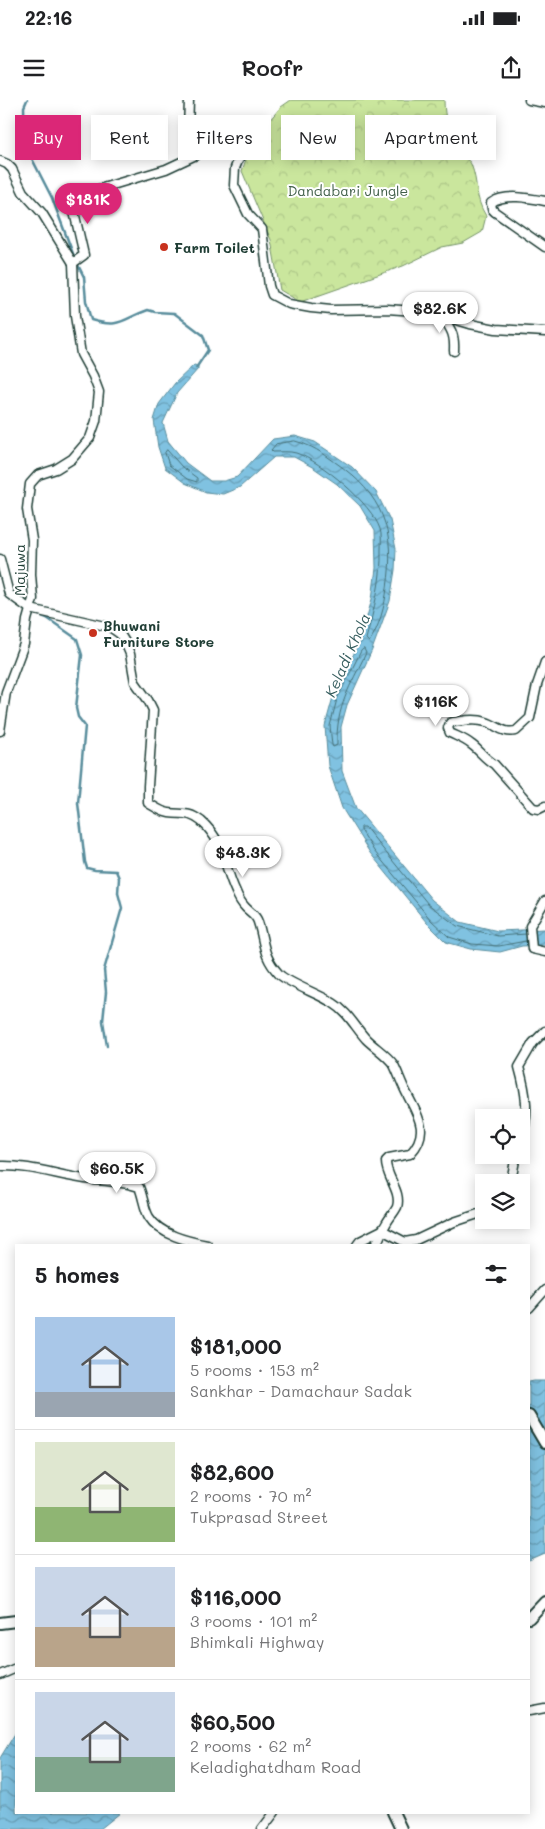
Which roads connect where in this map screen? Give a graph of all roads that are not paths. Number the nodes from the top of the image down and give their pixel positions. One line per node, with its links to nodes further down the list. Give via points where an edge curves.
1 (189, 100): 4 (street)
2 (529, 100): 3 (street)
3 (545, 103)
4 (189, 115)
5 (185, 160): 10 (street, via 160,171 79,195 72,203 84,253)
6 (238, 160): 11 (street, via 234,185 248,214 262,229 272,295 289,304 311,308 387,309)
7 (0, 161): 10 (street, via 12,170 23,192 42,214)
8 (545, 201): 9 (street, via 497,199 492,203 492,209)
9 (545, 247)
10 (73, 263): 15 (street, Majuwa, via 75,316 81,354 99,392 96,421 90,438 72,459 38,475 30,484 27,509 32,540 33,599)
11 (441, 314): 12 (street, via 496,329); 13 (street, via 453,331)
12 (545, 332)
13 (454, 350)
14 (0, 559): 15 (street, via 9,594)
15 (30, 609): 17 (street, Majuwa, via 24,644 6,692); 25 (street, via 110,627 120,634 130,654 134,682 153,710 148,803 169,813 182,812 193,816 204,824 216,837 236,893 258,920 268,961 280,976 347,1014 366,1038 394,1064 419,1116 420,1134 419,1142 410,1154 386,1160 385,1168 395,1190 397,1205)
16 (545, 662): 18 (street, via 530,718 516,732 506,732 479,720 453,722 448,728 450,733 463,738 494,764 533,808)
17 (0, 731)
18 (545, 806)
19 (545, 901): 20 (street, via 530,926 532,948)
20 (545, 952)
21 (545, 1031): 22 (street, via 533,1043 519,1068)
22 (527, 1109)
23 (0, 1166): 26 (street, via 130,1183 139,1187 148,1216 158,1226 178,1237)
24 (475, 1215): 25 (street, via 405,1242)
25 (382, 1230): 27 (street); 28 (street, via 381,1239)
26 (203, 1244)
27 (358, 1244)
28 (376, 1244)
29 (545, 1290): 30 (street)
30 (530, 1307)
31 (530, 1418): 32 (main road)
32 (545, 1443)
33 (545, 1601): 34 (main road)
34 (530, 1617)
35 (15, 1620): 36 (main road)
36 (0, 1623)
37 (15, 1668): 38 (street)
38 (0, 1675)
39 (545, 1708): 40 (street)
40 (530, 1711)
41 (273, 1814): 43 (street)
42 (394, 1814): 44 (main road)
43 (262, 1829)
44 (402, 1829)

